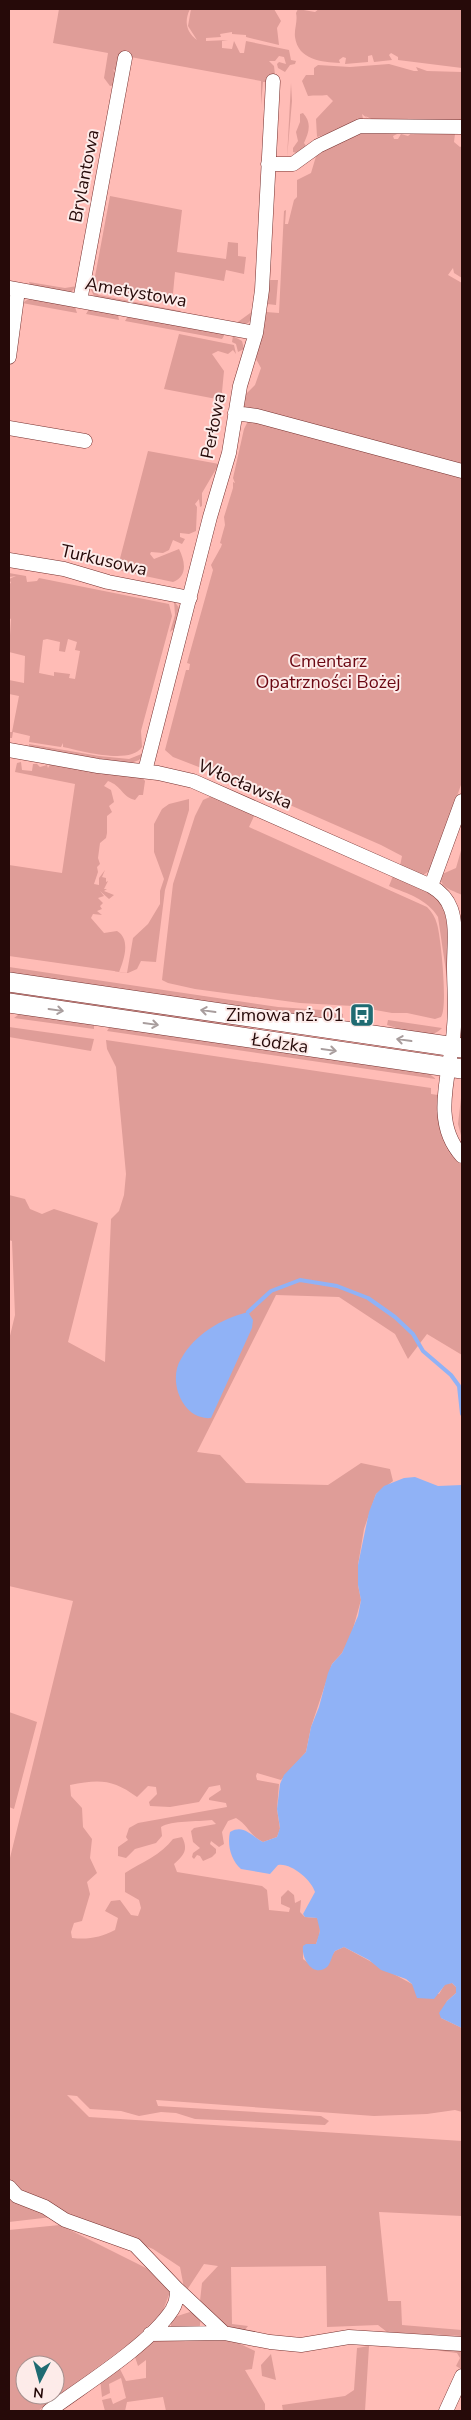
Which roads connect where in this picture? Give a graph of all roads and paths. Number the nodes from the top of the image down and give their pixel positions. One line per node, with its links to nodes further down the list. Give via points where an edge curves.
1 (125, 58): 6 (street, Brylantowa)
2 (273, 81): 4 (street, Perłowa)
3 (462, 127): 4 (street, via 360,126 318,146 293,164)
4 (268, 164): 7 (street, Perłowa, via 262,290)
5 (13, 289): 6 (street, Ametystowa); 8 (street)
6 (80, 301): 7 (street, Ametystowa)
7 (256, 333): 9 (street, Perłowa)
8 (9, 357)
9 (235, 413): 12 (street, via 257,416); 14 (street, Perłowa, via 229,453)
10 (9, 428): 11 (street)
11 (85, 441)
12 (462, 471)
13 (9, 560): 14 (street, Turkusowa)
14 (190, 598): 16 (street, Perłowa)
15 (9, 750): 16 (street, Włocławska)
16 (145, 771): 18 (street, Włocławska, via 203,785)
17 (462, 800): 18 (street)
18 (431, 886): 21 (street, Włocławska, via 449,904 454,928)
19 (9, 982): 21 (main road, Łódzka, one-way to 19)
20 (9, 1003): 22 (main road, Łódzka, one-way to 22)
21 (457, 1048): 22 (street)
22 (456, 1068): 23 (street, via 444,1106 445,1123 454,1147)
23 (462, 1156)
24 (9, 2187): 25 (street, via 17,2196 45,2207 65,2220 135,2244)
25 (176, 2288): 26 (street, via 178,2297 172,2309); 27 (street)
26 (150, 2334): 27 (street); 30 (street)
27 (224, 2334): 28 (street, via 301,2345 349,2337)
28 (462, 2344)
29 (462, 2376): 31 (street)
30 (49, 2411)
31 (446, 2411)

